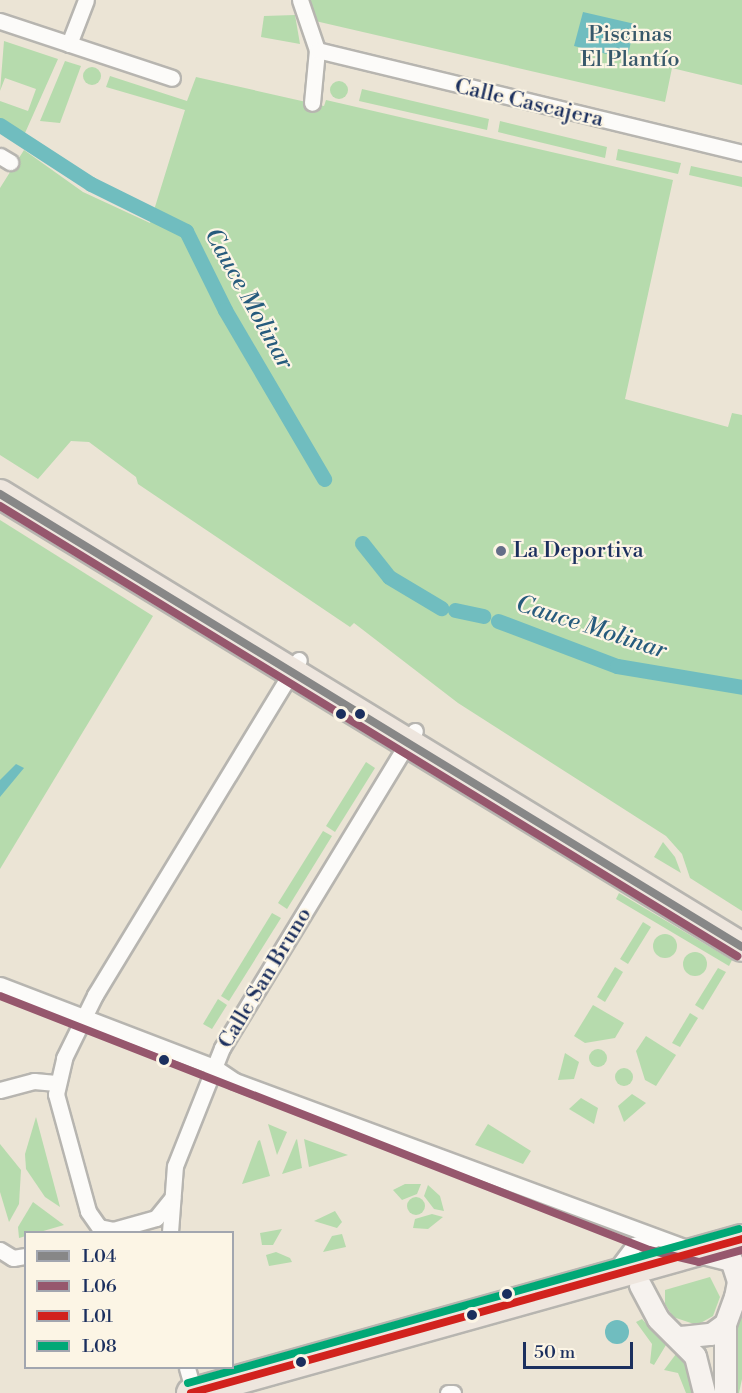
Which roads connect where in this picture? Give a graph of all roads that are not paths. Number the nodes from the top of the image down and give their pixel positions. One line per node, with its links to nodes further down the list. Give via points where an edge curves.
1 (86, 0): 4 (street)
2 (300, 0): 5 (street)
3 (0, 21): 4 (street)
4 (69, 44): 6 (street)
5 (317, 50): 7 (street); 8 (street, Calle Cascajera)
6 (172, 78)
7 (312, 103)
8 (742, 153)
9 (2, 494): 10 (highway)
10 (297, 667): 11 (highway); 16 (street)
11 (411, 737): 12 (highway); 13 (highway); 18 (street, Calle San Bruno)
12 (742, 930)
13 (742, 947)
14 (0, 986): 15 (street)
15 (60, 1009): 16 (street); 17 (street)
16 (83, 1017): 17 (street); 18 (street)
17 (72, 1036): 19 (street)
18 (214, 1067): 21 (street, Calle San Bruno, via 175,1166); 28 (street, via 235,1081)
19 (56, 1083): 20 (street, via 34,1081); 22 (street)
20 (0, 1090)
21 (173, 1195): 23 (street, via 163,1213); 27 (street, Calle San Bruno)
22 (90, 1216): 24 (street); 25 (street, via 99,1227)
23 (131, 1226): 25 (street); 26 (street)
24 (86, 1231)
25 (110, 1231)
26 (147, 1231)
27 (170, 1231)
28 (653, 1240): 30 (street); 33 (street, via 638,1242)
29 (0, 1251): 32 (street, via 13,1258)
30 (699, 1252): 31 (highway); 33 (highway)
31 (738, 1252): 33 (highway); 34 (main road, via 737,1288)
32 (24, 1256)
33 (628, 1272): 35 (main road, via 658,1319); 37 (highway); 38 (highway)
34 (725, 1324): 35 (main road, via 711,1334); 42 (main road)
35 (680, 1337): 41 (main road, via 700,1368)
36 (187, 1369): 37 (street)
37 (193, 1393)
38 (256, 1393)
39 (448, 1393): 40 (street)
40 (453, 1393)
41 (704, 1393)
42 (725, 1393)

